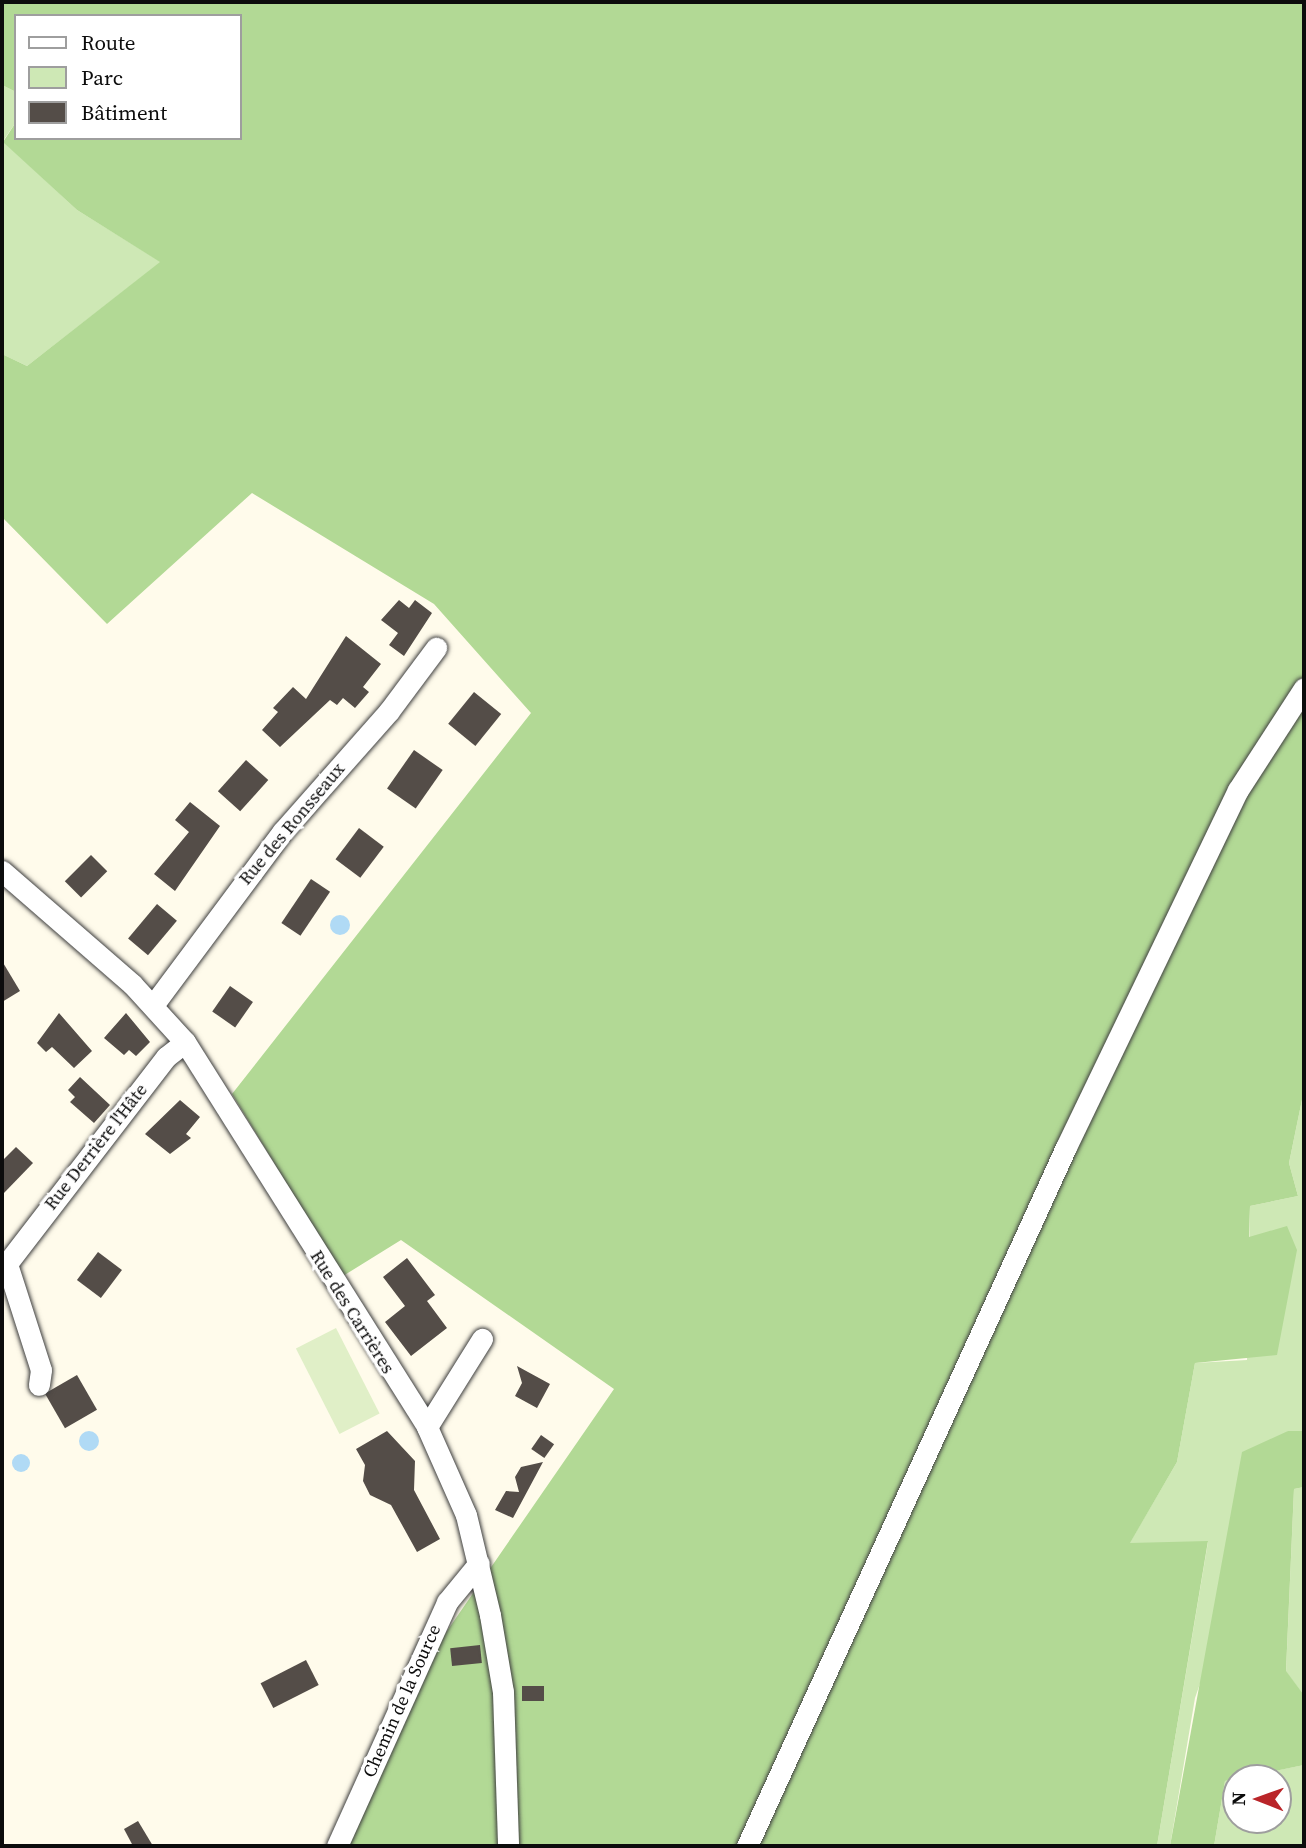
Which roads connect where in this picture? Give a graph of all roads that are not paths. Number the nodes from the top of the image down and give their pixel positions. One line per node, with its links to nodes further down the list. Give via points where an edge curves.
1 (436, 648): 4 (street, Rue des Ronsseaux, via 275,840)
2 (1304, 688): 13 (street, via 1238,790 1107,1061)
3 (2, 871): 4 (street, Rue des Carrières)
4 (154, 1004): 5 (street, Rue des Carrières)
5 (185, 1042): 6 (street, Rue Derrière l'Hâte, via 166,1057); 9 (street, Rue des Carrières)
6 (6, 1260): 8 (street, via 41,1370)
7 (482, 1339): 9 (street)
8 (39, 1385)
9 (427, 1427): 10 (street, Rue des Carrières)
10 (479, 1563): 11 (street, Chemin de la Source, via 447,1602); 12 (street, Rue des Carrières, via 503,1692)
11 (337, 1846)
12 (508, 1846)
13 (747, 1846)

